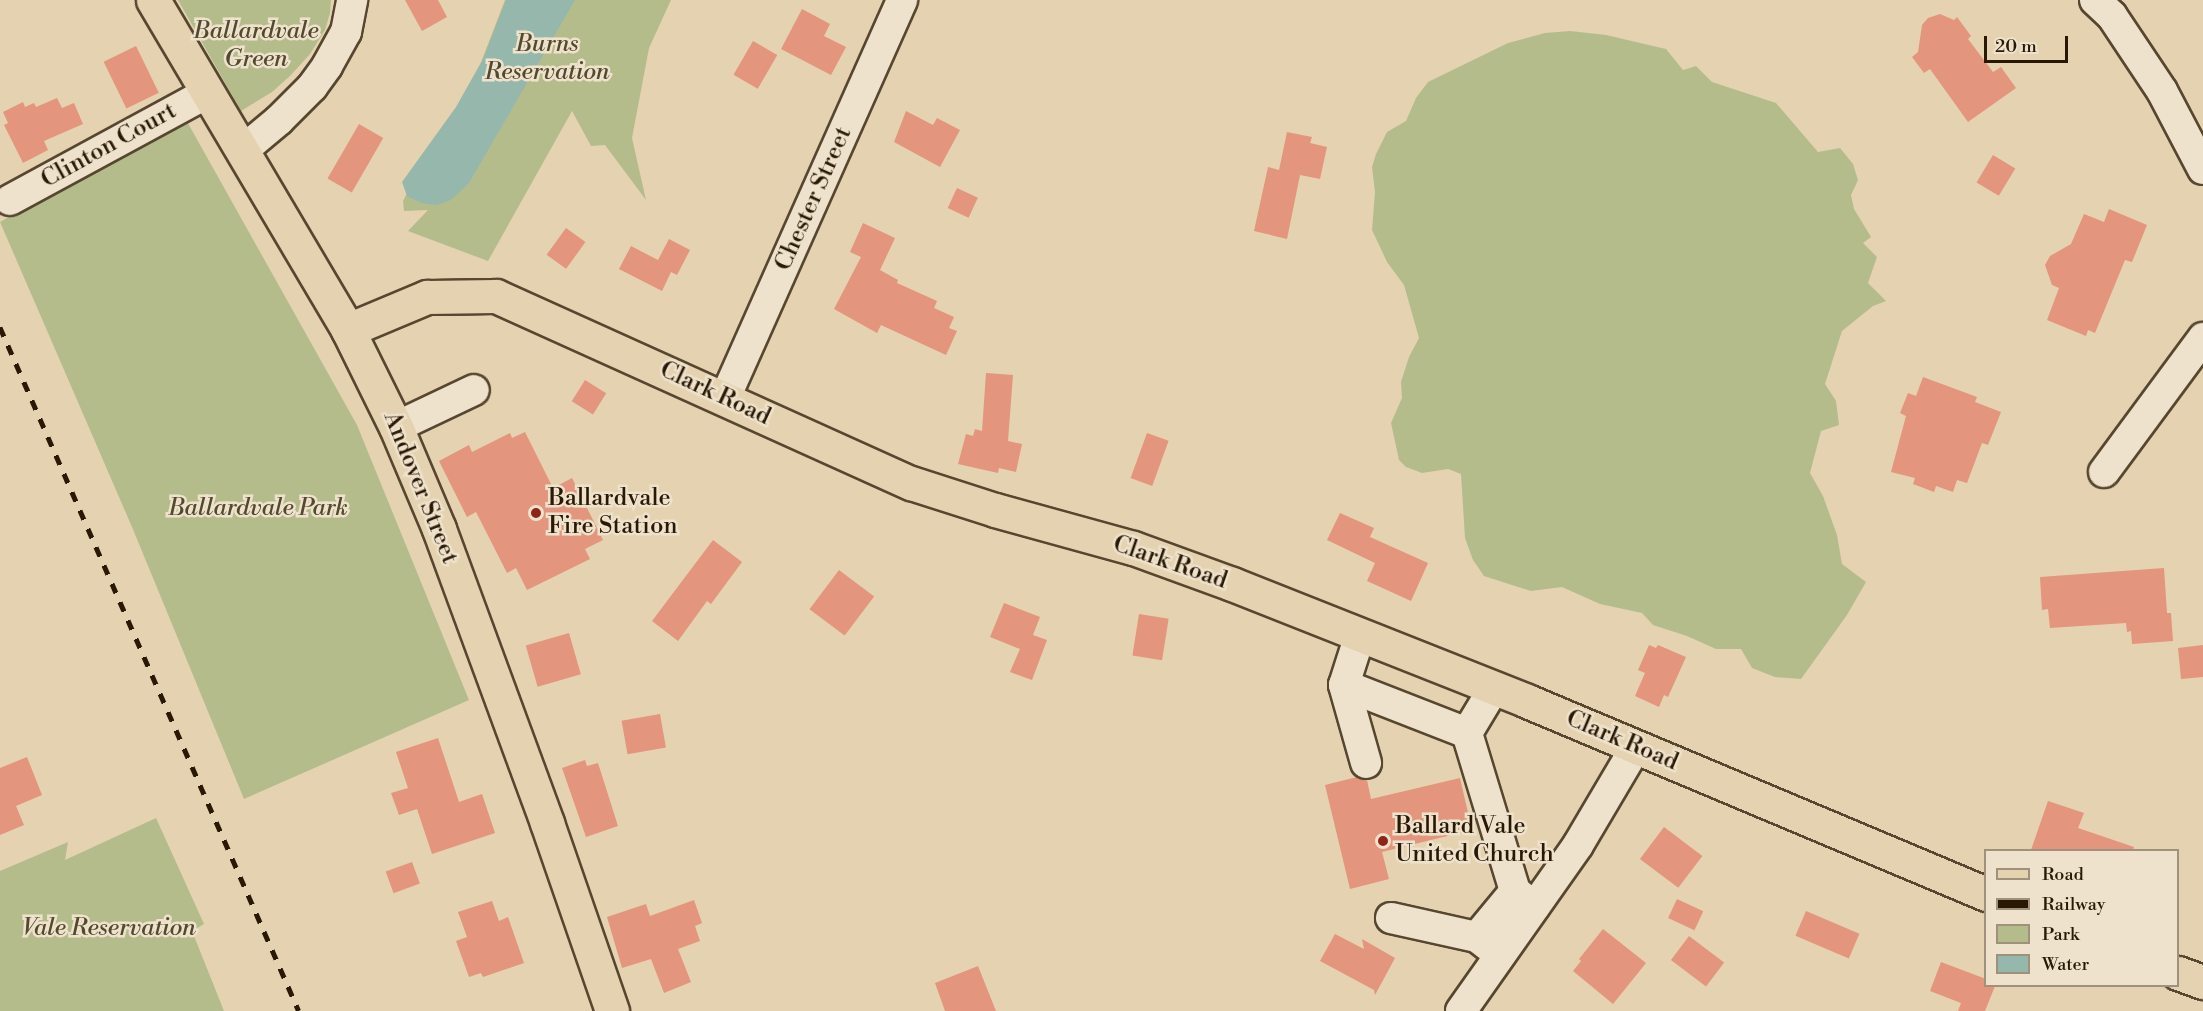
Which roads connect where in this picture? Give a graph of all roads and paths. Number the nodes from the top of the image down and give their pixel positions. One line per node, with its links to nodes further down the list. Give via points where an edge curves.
1 (153, 0): 5 (main road, Andover Street)
2 (352, 0): 6 (street, via 346,32 312,87)
3 (902, 0): 12 (street, Chester Street)
4 (2095, 0): 7 (street, via 2112,16 2162,91)
5 (207, 93): 6 (main road, Andover Street); 8 (street, Clinton Court)
6 (242, 151): 9 (main road, Andover Street)
7 (2203, 170)
8 (10, 200)
9 (348, 330): 12 (main road, Clark Road, via 427,297 496,296); 13 (main road, Andover Street)
10 (2203, 338): 14 (street)
11 (474, 390): 13 (street)
12 (725, 398): 15 (main road, Clark Road, via 911,483 1133,548)
13 (396, 427): 28 (main road, Andover Street, via 439,529)
14 (2104, 472)
15 (1360, 635): 16 (street); 17 (main road, Clark Road)
16 (1344, 684): 18 (street); 20 (street)
17 (1494, 688): 18 (street); 19 (main road, Clark Road)
18 (1467, 732): 22 (street)
19 (1636, 747): 21 (main road, Clark Road); 22 (street, via 1578,845)
20 (1366, 763)
21 (1984, 893)
22 (1524, 899): 24 (street); 25 (street)
23 (1391, 918): 24 (street)
24 (1477, 937): 25 (street)
25 (1500, 956): 29 (street)
26 (2179, 973): 27 (main road)
27 (2203, 982)
28 (612, 1011)
29 (1461, 1011)

